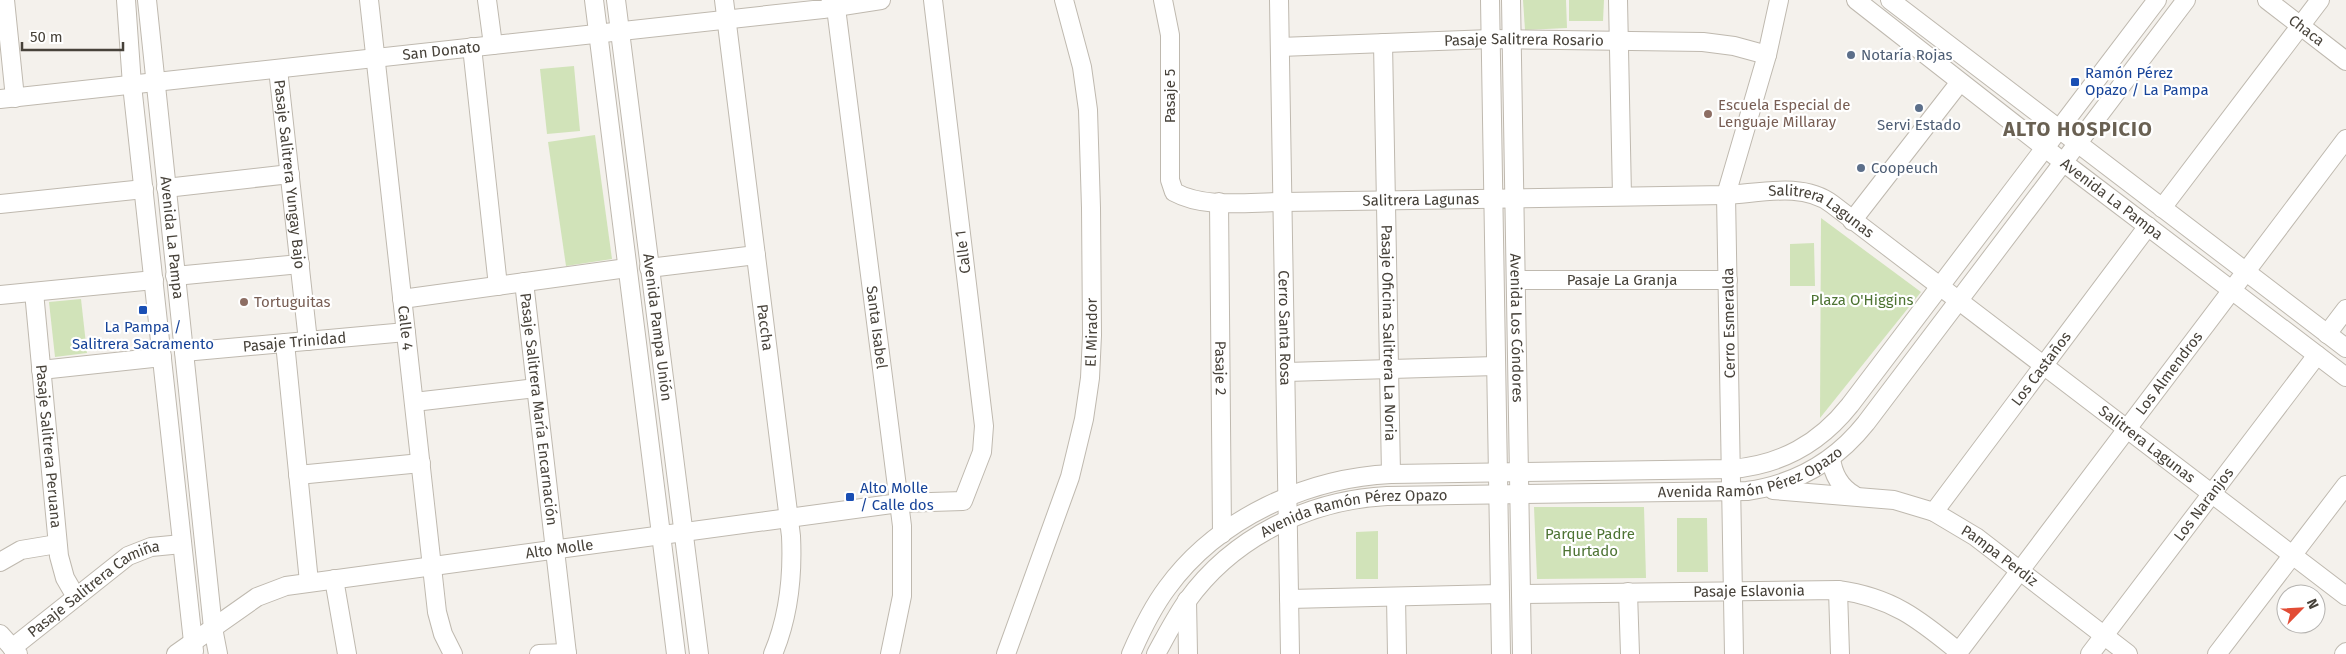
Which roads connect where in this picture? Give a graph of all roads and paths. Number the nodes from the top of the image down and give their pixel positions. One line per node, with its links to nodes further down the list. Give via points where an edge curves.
1 (5, 0): 44 (street)
2 (126, 0): 43 (street, Avenida La Pampa)
3 (147, 0): 42 (street, Avenida La Pampa)
4 (369, 0): 38 (street, Calle 4)
5 (487, 0): 34 (street)
6 (594, 0): 29 (street, Avenida Pampa Unión)
7 (616, 0): 28 (street, Avenida Pampa Unión)
8 (724, 0): 26 (street, Paccha)
9 (881, 0): 24 (street, San Donato)
10 (933, 0): 115 (street, Calle 1, via 984,426 982,452)
11 (1064, 0): 158 (street, El Mirador, via 1082,67 1088,110 1092,247 1090,378 1072,470)
12 (1163, 0): 53 (street, Pasaje 5, via 1170,35 1170,180)
13 (1279, 0): 35 (street, Cerro Santa Rosa)
14 (1490, 0): 30 (street, Avenida Los Cóndores)
15 (1511, 0): 31 (street, Avenida Los Cóndores)
16 (1618, 0): 32 (street)
17 (1779, 0): 37 (street, Cerro Esmeralda)
18 (1856, 0): 25 (street, Avenida La Pampa)
19 (1889, 0): 25 (street); 45 (street, Avenida La Pampa)
20 (2157, 0): 45 (street, Avenida Ramón Pérez Opazo)
21 (2186, 0): 47 (street, Avenida Ramón Pérez Opazo)
22 (2267, 0): 27 (street, Chaca)
23 (2320, 0): 27 (street)
24 (836, 4): 26 (street, San Donato); 116 (street, Santa Isabel)
25 (1876, 16): 41 (street, Avenida La Pampa)
26 (727, 19): 28 (street, San Donato); 65 (street, Paccha)
27 (2300, 26): 39 (street, Chaca); 62 (street)
28 (620, 31): 29 (street, San Donato); 68 (street, Avenida Pampa Unión)
29 (598, 33): 34 (street, San Donato); 67 (street, Avenida Pampa Unión)
30 (1491, 39): 31 (street, Pasaje Salitrera Rosario); 33 (street, Pasaje Salitrera Rosario); 57 (street, Avenida Los Cóndores)
31 (1512, 40): 32 (street, Pasaje Salitrera Rosario); 56 (street, Avenida Los Cóndores)
32 (1619, 41): 37 (street, Pasaje Salitrera Rosario, via 1718,43); 55 (street)
33 (1383, 43): 35 (street, Pasaje Salitrera Rosario); 58 (street, Pasaje Oficina Salitrera La Noria)
34 (493, 45): 36 (street, San Donato)
35 (1280, 46): 60 (street, Cerro Santa Rosa)
36 (472, 47): 38 (street, San Donato); 75 (street, Pasaje Salitrera María Encarnación)
37 (1767, 55): 54 (street, Cerro Esmeralda)
38 (376, 58): 40 (street, San Donato); 80 (street, Calle 4)
39 (2346, 60)
40 (278, 69): 42 (street, San Donato); 50 (street, Pasaje Salitrera Yungay Bajo)
41 (1960, 82): 48 (street, Avenida La Pampa); 63 (street)
42 (155, 83): 43 (street, San Donato); 51 (street, Avenida La Pampa)
43 (132, 85): 44 (street, San Donato); 52 (street, Avenida La Pampa)
44 (8, 99)
45 (2059, 130): 47 (street, Avenida La Pampa); 48 (street, Avenida Ramón Pérez Opazo)
46 (2346, 139): 69 (street, Los Almendros)
47 (2077, 143): 49 (street, Avenida Ramón Pérez Opazo); 62 (street, Avenida La Pampa)
48 (2045, 148): 49 (street, Avenida La Pampa); 76 (street, Avenida Ramón Pérez Opazo)
49 (2063, 162): 64 (street, Avenida La Pampa); 81 (street, Avenida Ramón Pérez Opazo)
50 (290, 174): 51 (street); 66 (street, Pasaje Salitrera Yungay Bajo)
51 (166, 188): 70 (street, Avenida La Pampa)
52 (144, 189): 61 (street); 71 (street, Avenida La Pampa)
53 (1174, 192): 59 (street, Salitrera Lagunas, via 1186,198)
54 (1726, 195): 55 (street, Salitrera Lagunas); 63 (street, Salitrera Lagunas, via 1805,191 1824,198); 73 (street, Cerro Esmeralda)
55 (1622, 196): 56 (street, Salitrera Lagunas)
56 (1514, 198): 57 (street, Salitrera Lagunas); 72 (street, Avenida Los Cóndores)
57 (1494, 199): 58 (street, Salitrera Lagunas); 91 (street, Avenida Los Cóndores)
58 (1386, 200): 60 (street, Salitrera Lagunas); 93 (street, Pasaje Oficina Salitrera La Noria)
59 (1219, 202): 60 (street, Salitrera Lagunas); 121 (street, Pasaje 2)
60 (1282, 202): 95 (street, Cerro Santa Rosa)
61 (0, 204)
62 (2162, 208): 69 (street, Avenida La Pampa)
63 (1852, 221): 76 (street, Salitrera Lagunas)
64 (2148, 226): 77 (street, Avenida La Pampa); 92 (street, Los Castaños)
65 (756, 255): 68 (street); 118 (street, Paccha)
66 (300, 264): 70 (street); 85 (street, Pasaje Salitrera Yungay Bajo)
67 (627, 268): 74 (street); 122 (street, Avenida Pampa Unión)
68 (650, 268): 120 (street, Avenida Pampa Unión)
69 (2246, 272): 77 (street, Los Almendros); 84 (street, Avenida La Pampa)
70 (176, 276): 88 (street, Avenida La Pampa)
71 (154, 280): 78 (street); 90 (street, Avenida La Pampa)
72 (1516, 280): 73 (street, Pasaje La Granja); 104 (street, Avenida Los Cóndores)
73 (1728, 280): 102 (street, Cerro Esmeralda)
74 (524, 282): 75 (street); 97 (street, Pasaje Salitrera María Encarnación)
75 (498, 286): 80 (street)
76 (1940, 287): 81 (street, Salitrera Lagunas); 102 (street, Avenida Ramón Pérez Opazo, via 1827,431 1782,459)
77 (2232, 290): 89 (street, Avenida La Pampa); 99 (street, Los Almendros)
78 (34, 292): 79 (street); 94 (street, Pasaje Salitrera Peruana)
79 (0, 295)
80 (402, 299): 83 (street, Calle 4)
81 (1958, 301): 92 (street, Salitrera Lagunas); 100 (street, Avenida Ramón Pérez Opazo, via 1866,423)
82 (2346, 310): 84 (street)
83 (406, 332): 85 (street, Pasaje Trinidad); 98 (street, Calle 4)
84 (2327, 334): 87 (street, Avenida La Pampa)
85 (308, 341): 86 (street, Pasaje Trinidad)
86 (285, 343): 88 (street, Pasaje Trinidad); 106 (street)
87 (2346, 348)
88 (184, 352): 142 (street, Avenida La Pampa)
89 (2318, 355): 96 (street, Avenida La Pampa); 112 (street, Los Naranjos)
90 (162, 357): 94 (street); 124 (street, Avenida La Pampa)
91 (1496, 366): 93 (street); 103 (street, Avenida Los Cóndores)
92 (2044, 366): 99 (street, Salitrera Lagunas); 117 (street, Los Castaños)
93 (1389, 369): 95 (street); 105 (street, Pasaje Oficina Salitrera La Noria)
94 (41, 370): 123 (street, Pasaje Salitrera Peruana)
95 (1286, 372): 114 (street, Cerro Santa Rosa)
96 (2346, 377)
97 (536, 388): 98 (street); 125 (street, Pasaje Salitrera María Encarnación)
98 (414, 402): 101 (street, Calle 4)
99 (2127, 429): 112 (street, Salitrera Lagunas); 129 (street, Los Almendros)
100 (1831, 458): 108 (street, Avenida Ramón Pérez Opazo, via 1799,477); 113 (street, via 1836,477)
101 (421, 463): 106 (street); 128 (street, Calle 4)
102 (1731, 469): 104 (street, Avenida Ramón Pérez Opazo); 109 (street, Cerro Esmeralda)
103 (1498, 473): 104 (street, Avenida Ramón Pérez Opazo); 105 (street, Avenida Ramón Pérez Opazo); 110 (street, Avenida Los Cóndores)
104 (1519, 473): 111 (street, Avenida Los Cóndores)
105 (1391, 474): 114 (street, Avenida Ramón Pérez Opazo, via 1344,479)
106 (298, 475): 131 (street)
107 (2346, 485): 126 (street)
108 (1763, 489): 109 (street, Avenida Ramón Pérez Opazo); 113 (street, Pampa Perdiz)
109 (1731, 492): 111 (street, Avenida Ramón Pérez Opazo); 133 (street, Cerro Esmeralda)
110 (1499, 494): 111 (street, Avenida Ramón Pérez Opazo); 119 (street, Avenida Ramón Pérez Opazo, via 1370,497 1329,504); 135 (street, Avenida Los Cóndores)
111 (1519, 494): 136 (street, Avenida Los Cóndores)
112 (2212, 494): 126 (street, Salitrera Lagunas); 144 (street, Los Naranjos)
113 (1854, 495): 117 (street, Pampa Perdiz, via 1894,500)
114 (1288, 497): 119 (street, Cerro Santa Rosa); 121 (street, Avenida Ramón Pérez Opazo)
115 (963, 501): 116 (street, Alto Molle)
116 (898, 503): 118 (street, Alto Molle); 157 (street, Santa Isabel, via 903,572 899,618)
117 (1934, 512): 129 (street, Pampa Perdiz, via 1963,527)
118 (789, 518): 120 (street, Alto Molle); 156 (street, Paccha, via 790,589 783,626)
119 (1288, 519): 140 (street, Cerro Santa Rosa); 141 (street, Avenida Ramón Pérez Opazo, via 1231,556)
120 (683, 532): 122 (street, Alto Molle); 155 (street, Avenida Pampa Unión)
121 (1222, 534): 159 (street, Avenida Ramón Pérez Opazo, via 1168,586)
122 (660, 535): 125 (street, Alto Molle); 154 (street, Avenida Pampa Unión)
123 (57, 544): 127 (street, via 22,550); 138 (street, Pasaje Salitrera Peruana, via 62,569)
124 (182, 544): 138 (street, Pasaje Salitrera Camiña, via 136,552); 145 (street, Avenida La Pampa)
125 (556, 549): 128 (street, Alto Molle); 147 (street, Pasaje Salitrera María Encarnación)
126 (2292, 555): 137 (street, Salitrera Lagunas); 171 (street)
127 (0, 562)
128 (432, 565): 130 (street, Alto Molle); 152 (street, Calle 4, via 440,623)
129 (2020, 571): 144 (street, Pampa Perdiz); 148 (street, Los Almendros)
130 (334, 578): 131 (street, Alto Molle); 151 (street)
131 (309, 582): 142 (street, Alto Molle, via 266,592)
132 (1838, 590): 133 (street, Pasaje Eslavonia); 148 (street, Pasaje Eslavonia, via 1872,596 1903,610); 168 (street)
133 (1733, 591): 134 (street, Pasaje Eslavonia); 167 (street, Cerro Esmeralda)
134 (1628, 592): 136 (street, Pasaje Eslavonia); 166 (street)
135 (1500, 594): 139 (street); 164 (street, Avenida Los Cóndores)
136 (1521, 594): 165 (street, Avenida Los Cóndores)
137 (2346, 596)
138 (76, 597): 146 (street, Pasaje Salitrera Camiña)
139 (1396, 597): 140 (street); 163 (street)
140 (1290, 599): 162 (street, Cerro Santa Rosa)
141 (1188, 600): 160 (street, Avenida Ramón Pérez Opazo); 161 (street)
142 (213, 628): 145 (street, Alto Molle); 150 (street, Avenida La Pampa)
143 (0, 634): 146 (street)
144 (2104, 636): 169 (street, Los Naranjos); 170 (street, Pampa Perdiz)
145 (193, 648): 149 (street, Alto Molle)
146 (15, 651)
147 (567, 653): 153 (street)
148 (1958, 653)
149 (176, 654)
150 (218, 654)
151 (347, 654)
152 (453, 654)
153 (539, 654)
154 (676, 654)
155 (699, 654)
156 (773, 654)
157 (890, 654)
158 (1006, 654)
159 (1131, 654)
160 (1156, 654)
161 (1188, 654)
162 (1290, 654)
163 (1396, 654)
164 (1501, 654)
165 (1522, 654)
166 (1630, 654)
167 (1734, 654)
168 (1840, 654)
169 (2090, 654)
170 (2128, 654)
171 (2216, 654)

